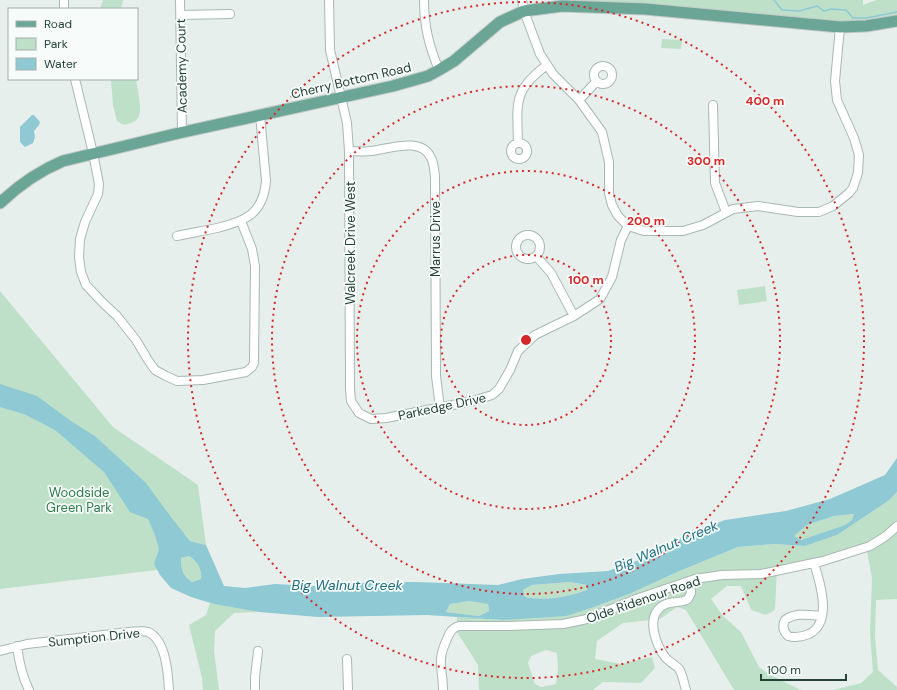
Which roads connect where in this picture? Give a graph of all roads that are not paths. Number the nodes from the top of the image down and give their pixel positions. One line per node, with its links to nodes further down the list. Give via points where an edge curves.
1 (180, 0): 6 (street, Academy Court)
2 (329, 0): 13 (street, Walcreek Drive West, via 330,50)
3 (424, 0): 10 (street, via 428,40)
4 (523, 5): 8 (main road, Cherry Bottom Road, via 677,12); 9 (street, via 540,54); 10 (main road, Cherry Bottom Road, via 454,61)
5 (230, 14): 6 (street)
6 (180, 15): 17 (street, Academy Court)
7 (897, 21): 8 (main road, Cherry Bottom Road)
8 (840, 27): 22 (street, via 836,91 839,108 854,138 859,155 858,173 853,188 839,202 818,212 758,206)
9 (547, 65): 14 (street); 18 (street, via 533,75 521,91 518,102)
10 (439, 70): 13 (main road, Cherry Bottom Road, via 428,76)
11 (75, 80): 20 (street)
12 (596, 82): 14 (street)
13 (341, 98): 16 (main road, Cherry Bottom Road); 19 (street, Walcreek Drive West, via 347,123)
14 (579, 100): 24 (street, via 602,132 609,162 612,205)
15 (713, 105): 22 (street, via 715,183)
16 (260, 116): 17 (main road, Cherry Bottom Road); 23 (street, via 266,171 265,190 257,207)
17 (182, 132): 20 (main road, Cherry Bottom Road)
18 (518, 142)
19 (349, 151): 28 (street, Walcreek Drive West); 29 (street, Marrus Drive, via 417,145 426,150 431,157 435,176 436,376)
20 (93, 153): 21 (main road, Cherry Bottom Road, via 46,168 17,187); 23 (street, via 99,184 98,194 80,239 81,272 86,285 117,316 156,370 177,381 203,380 246,372 254,363 255,266 252,249)
21 (0, 203)
22 (726, 212): 24 (street, via 703,225 683,231 644,231)
23 (241, 221): 25 (street)
24 (628, 226): 27 (street, Parkedge Drive, via 621,240 612,277 600,299)
25 (177, 236)
26 (536, 256): 27 (street, via 551,273)
27 (574, 316): 29 (street, Parkedge Drive, via 535,335 518,351 499,389 492,395 473,402)
28 (350, 389): 29 (street, Parkedge Drive, via 351,401 359,413 371,419)
29 (440, 408)
30 (897, 526): 31 (street, Olde Ridenour Road, via 870,546)
31 (814, 563): 32 (street, Olde Ridenour Road, via 761,574 722,575); 33 (street, via 824,609)
32 (690, 580): 42 (street, Olde Ridenour Road, via 587,619 563,624 454,628 441,651); 43 (street, via 691,593 688,599 663,605 654,619 656,642 666,658 679,669)
33 (822, 616): 33 (street, via 793,616 785,620 784,630 790,637 806,635 819,626)
34 (18, 646): 35 (street, Sumption Drive); 38 (street, via 23,676); 39 (street, Sumption Drive, via 142,631 157,639 161,646)
35 (0, 651)
36 (258, 651): 40 (street)
37 (347, 659): 41 (street)
38 (29, 690)
39 (169, 690)
40 (255, 690)
41 (348, 690)
42 (443, 690)
43 (686, 690)

